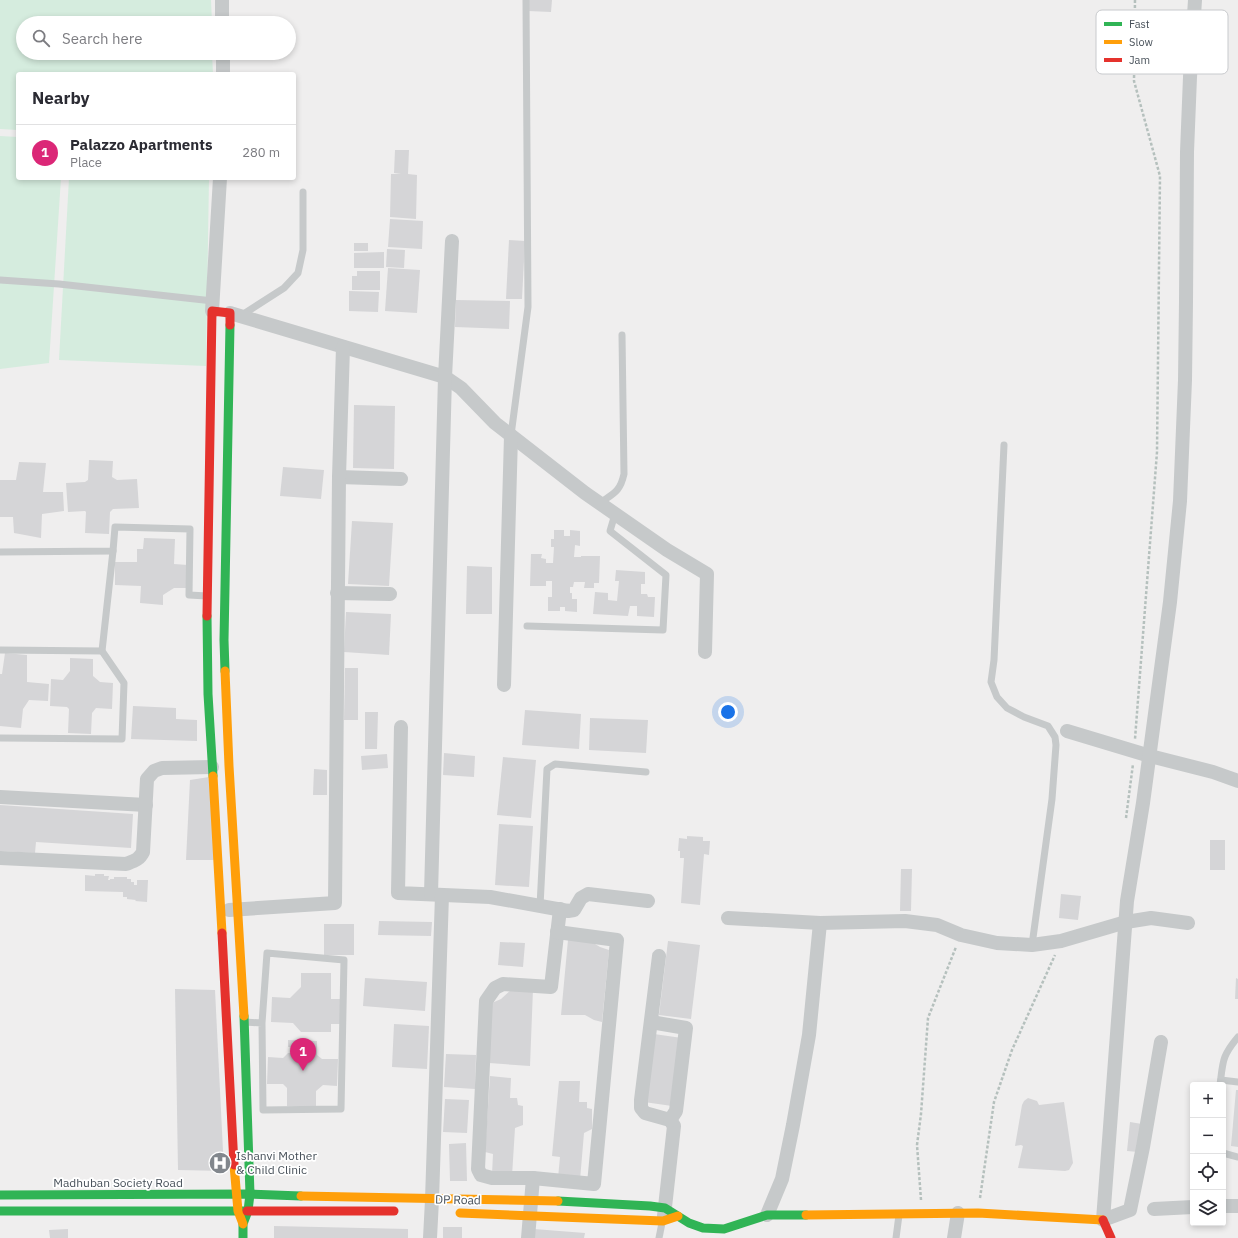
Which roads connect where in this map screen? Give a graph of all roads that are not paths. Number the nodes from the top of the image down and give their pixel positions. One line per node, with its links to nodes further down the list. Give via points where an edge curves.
1 (222, 0): 5 (street)
2 (526, 0): 18 (lane, via 528,306)
3 (1195, 0): 4 (street)
4 (1194, 10)
5 (222, 16)
6 (223, 60): 7 (street)
7 (223, 72)
8 (1190, 74): 37 (street, via 1185,380 1180,501)
9 (220, 180): 13 (street)
10 (303, 192): 14 (lane, via 303,250 298,272 284,288)
11 (452, 241): 17 (street)
12 (0, 280): 13 (lane, via 58,284)
13 (212, 306): 14 (street); 28 (street)
14 (235, 315): 16 (street); 28 (street)
15 (622, 335): 22 (lane, via 624,474 618,491)
16 (343, 346): 17 (street); 20 (street)
17 (445, 377): 18 (street, via 461,388); 44 (street)
18 (511, 436): 22 (street); 33 (street)
19 (1004, 444): 55 (lane, via 991,682 997,697 1007,708 1048,726 1055,737 1056,745 1052,799)
20 (339, 477): 21 (street); 26 (street)
21 (401, 479)
22 (600, 503): 23 (street)
23 (615, 514): 29 (lane, via 610,531 666,575 663,630); 32 (street, via 707,574)
24 (113, 551): 25 (lane); 28 (lane, via 115,526 190,529 189,595); 31 (lane)
25 (0, 552)
26 (337, 592): 27 (street); 48 (street, via 334,902)
27 (390, 594)
28 (216, 596): 38 (street, via 208,694); 48 (street, via 224,640)
29 (527, 626)
30 (0, 650): 31 (lane)
31 (102, 651): 36 (lane, via 124,683 122,738)
32 (705, 652)
33 (504, 685)
34 (401, 727): 44 (street, via 398,893)
35 (1066, 731): 37 (street)
36 (0, 738)
37 (1150, 756): 40 (street); 51 (street)
38 (212, 767): 42 (street, via 162,768 154,771 147,779); 49 (street)
39 (646, 772): 46 (lane, via 555,764 547,770)
40 (1238, 781)
41 (0, 797): 42 (street)
42 (146, 805): 43 (street, via 143,852 140,858 126,864)
43 (0, 858)
44 (437, 895): 46 (street, via 490,897); 78 (street)
45 (648, 901): 47 (street, via 588,894 574,910)
46 (540, 906): 47 (street)
47 (560, 909): 54 (street)
48 (238, 910): 49 (street); 57 (street)
49 (221, 911): 57 (street)
50 (728, 918): 52 (street)
51 (1126, 922): 53 (street, via 1151,918); 55 (street, via 1061,941); 92 (street)
52 (820, 923): 55 (street, via 905,921 937,925 961,935 997,943); 89 (street, via 810,1035 782,1179)
53 (1188, 923)
54 (557, 932): 68 (street, via 551,987 503,984 495,988 486,1001 478,1169 481,1175 492,1178); 69 (street, via 617,940 594,1184)
55 (1032, 944)
56 (659, 956): 58 (street)
57 (235, 1022): 59 (lane); 70 (street); 71 (street)
58 (651, 1022): 65 (street, via 641,1108 645,1113); 65 (street, via 686,1028 676,1111)
59 (262, 1024): 59 (lane, via 267,953 344,960 341,1109 262,1110)
60 (1238, 1037): 62 (lane, via 1225,1055)
61 (1161, 1042): 92 (street, via 1130,1210)
62 (1221, 1082)
63 (1238, 1082): 64 (lane)
64 (1226, 1083)
65 (670, 1120): 87 (street, via 674,1126 674,1133)
66 (1226, 1154): 67 (lane)
67 (1238, 1157)
68 (533, 1178): 69 (street); 73 (street)
69 (553, 1180): 74 (street)
70 (236, 1194): 71 (street, DP Road); 72 (street, Madhuban Society Road); 81 (street)
71 (250, 1194): 78 (street, DP Road); 82 (street)
72 (0, 1196)
73 (531, 1201): 74 (street, DP Road); 78 (street, DP Road); 88 (street)
74 (552, 1201): 87 (street, DP Road, via 650,1206); 90 (street)
75 (1226, 1206): 76 (street)
76 (1238, 1206)
77 (1190, 1207): 79 (street)
78 (432, 1209): 94 (street)
79 (1154, 1209)
80 (0, 1211): 81 (street)
81 (238, 1211): 82 (street); 91 (street)
82 (248, 1211): 83 (street); 91 (street)
83 (400, 1212)
84 (454, 1212): 88 (street, DP Road)
85 (900, 1213): 86 (street); 89 (street); 97 (lane)
86 (958, 1213): 92 (street); 98 (street)
87 (664, 1214): 89 (street, DP Road, via 678,1216 703,1228 724,1229); 90 (street, DP Road); 96 (lane)
88 (530, 1215): 90 (street, DP Road); 95 (street)
89 (767, 1215)
90 (551, 1216)
91 (243, 1224): 93 (street)
92 (1101, 1226): 99 (street)
93 (243, 1238)
94 (430, 1238)
95 (528, 1238)
96 (659, 1238)
97 (896, 1238)
98 (954, 1238)
99 (1111, 1238)

